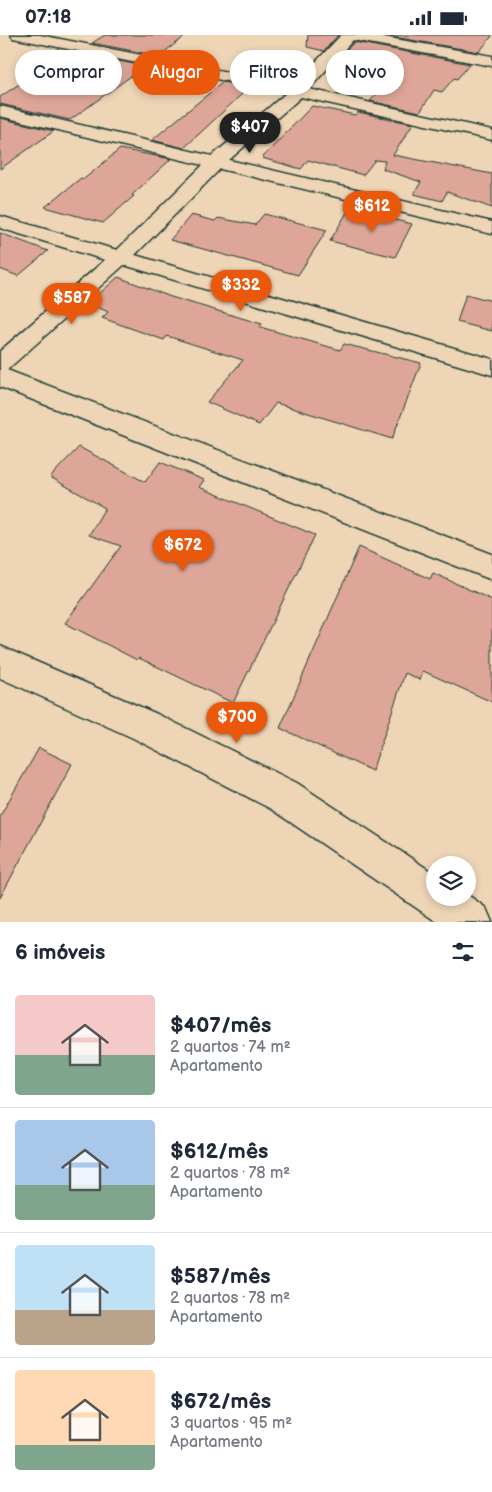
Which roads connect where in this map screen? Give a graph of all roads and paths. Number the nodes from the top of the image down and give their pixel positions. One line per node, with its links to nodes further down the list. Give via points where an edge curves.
1 (349, 35): 3 (street); 4 (street)
2 (13, 36): 5 (street)
3 (492, 61)
4 (316, 71)
5 (230, 78)
6 (293, 95): 10 (street)
7 (316, 95): 9 (street)
8 (0, 111): 10 (street)
9 (492, 135)
10 (215, 163): 12 (street); 13 (street)
11 (0, 222): 13 (street)
12 (492, 228)
13 (120, 258): 14 (street); 15 (street)
14 (0, 364)
15 (492, 367)
16 (0, 377): 17 (street)
17 (492, 567)
18 (0, 662): 19 (street, via 145,727 284,796)
19 (426, 891)
20 (448, 906): 21 (street)
21 (472, 922)

